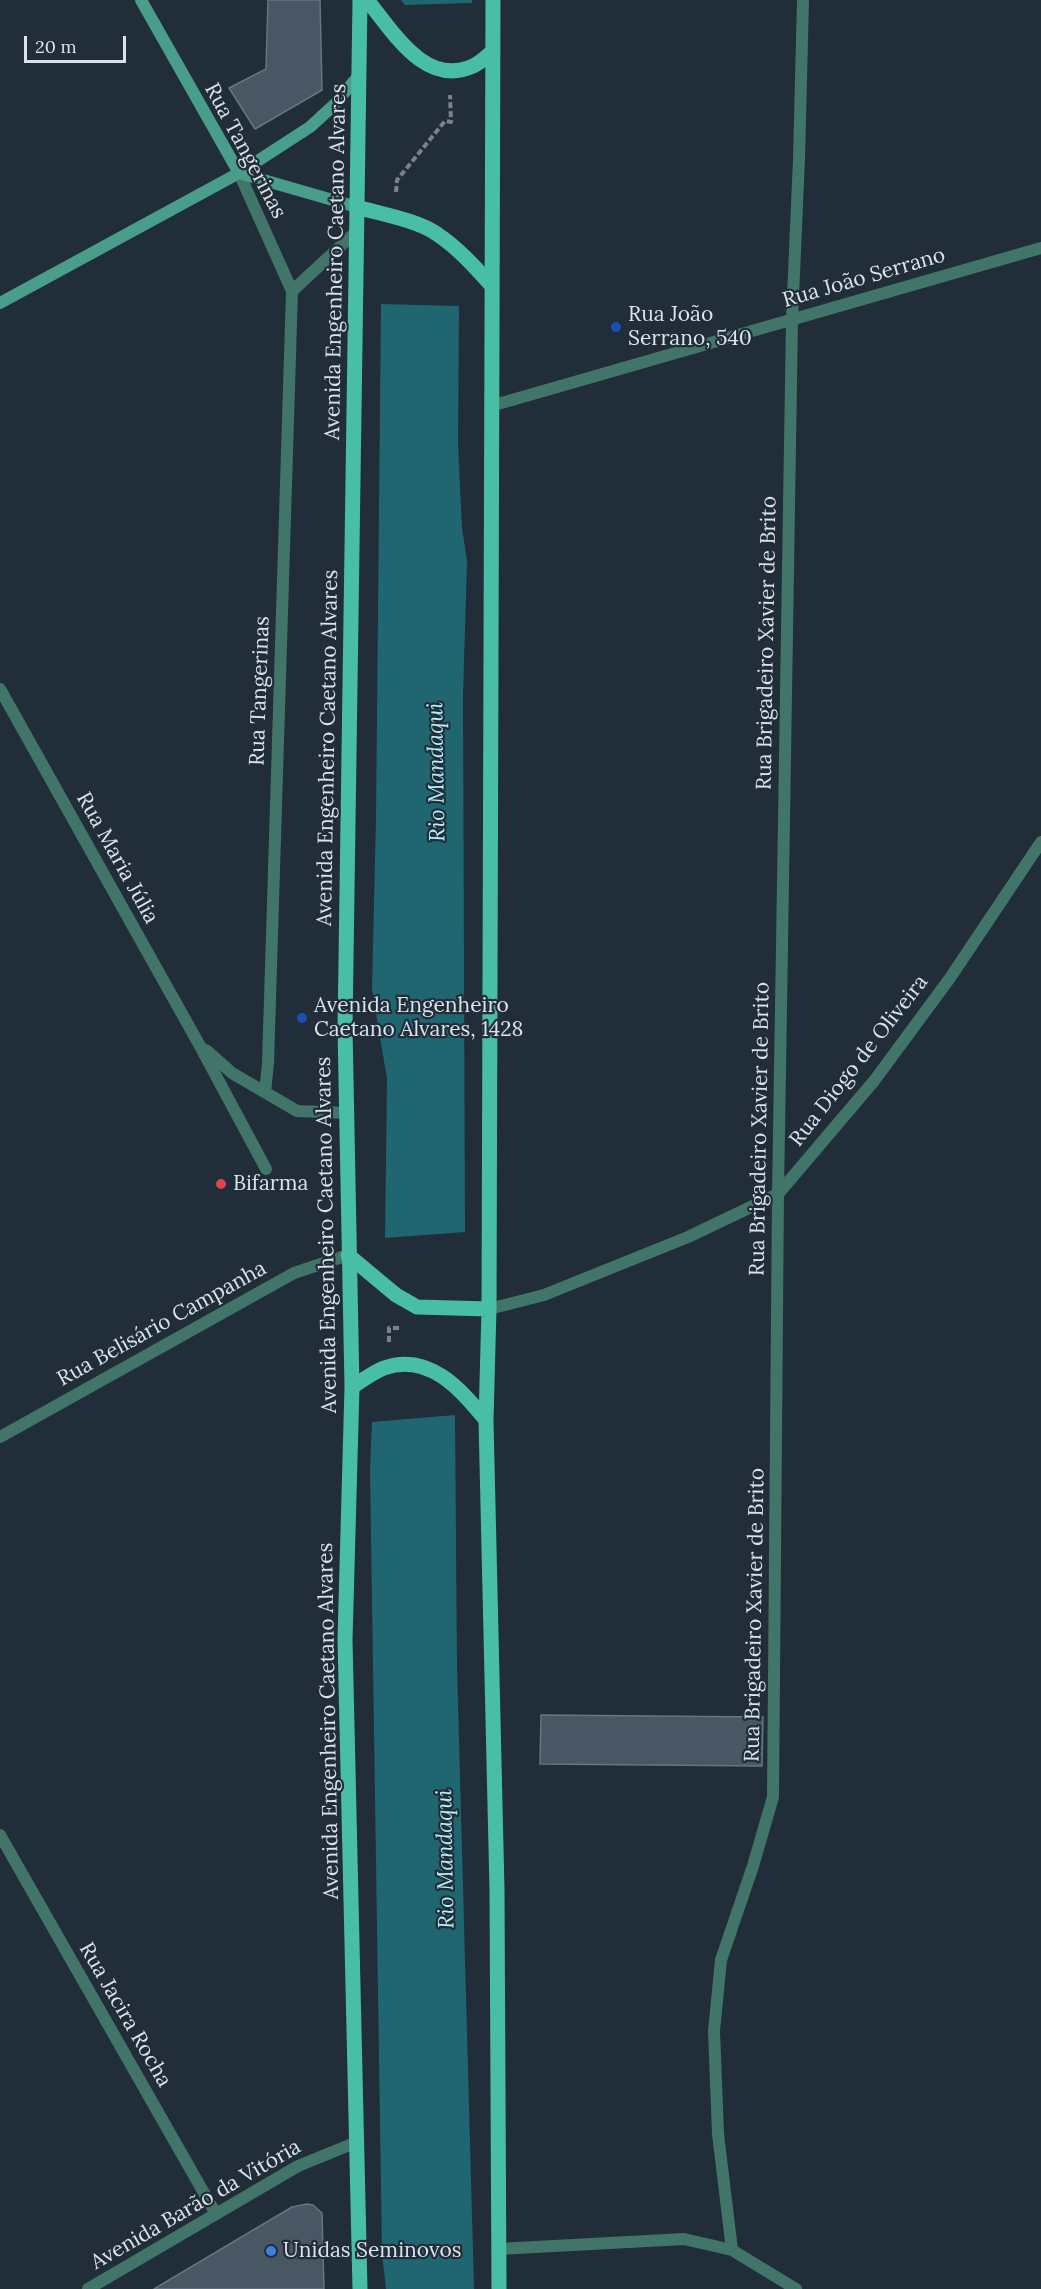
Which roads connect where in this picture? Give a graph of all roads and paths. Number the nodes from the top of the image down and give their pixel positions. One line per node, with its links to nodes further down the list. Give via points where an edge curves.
1 (141, 0): 9 (street, Rua Tangerinas)
2 (360, 0): 7 (main road, Avenida Engenheiro Caetano Alvares)
3 (367, 0): 6 (main road, via 406,48 426,64 450,71 462,69)
4 (493, 0): 6 (main road)
5 (803, 0): 17 (street, Rua Brigadeiro Xavier de Brito)
6 (492, 52): 14 (main road)
7 (360, 74): 9 (street, via 310,127); 11 (main road, Avenida Engenheiro Caetano Alvares)
8 (451, 122): 10 (path, via 446,121)
9 (239, 173): 11 (street); 15 (street, Rua Tangerinas); 16 (street)
10 (397, 180)
11 (357, 207): 12 (main road, Avenida Engenheiro Caetano Alvares); 14 (main road, via 436,233)
12 (357, 231): 15 (street); 23 (main road, Avenida Engenheiro Caetano Alvares, via 345,1028)
13 (1041, 248): 17 (street, Rua João Serrano)
14 (492, 286): 18 (main road)
15 (292, 291): 22 (street, Rua Tangerinas)
16 (0, 303)
17 (792, 319): 18 (street, Rua João Serrano); 25 (street, Rua Brigadeiro Xavier de Brito)
18 (491, 406): 27 (main road)
19 (0, 689): 21 (street, Rua Maria Júlia)
20 (1041, 842): 25 (street, Rua Diogo de Oliveira, via 950,978 874,1081)
21 (200, 1046): 22 (street, Rua Maria Júlia, via 232,1073); 24 (street, Rua Maria Júlia)
22 (265, 1092): 23 (street, Rua Maria Júlia, via 297,1111)
23 (348, 1113): 26 (main road, Avenida Engenheiro Caetano Alvares)
24 (266, 1169)
25 (778, 1194): 27 (street, Rua Diogo de Oliveira, via 688,1237 555,1290); 35 (street, Rua Brigadeiro Xavier de Brito, via 772,1797 721,1960 714,2031 718,2134)
26 (348, 1255): 27 (main road, via 396,1296 417,1307); 28 (main road, Avenida Engenheiro Caetano Alvares); 30 (street, Rua Belisário Campanha, via 294,1273)
27 (489, 1309): 29 (main road)
28 (352, 1388): 29 (main road, via 384,1368 420,1365 445,1376); 32 (main road, Avenida Engenheiro Caetano Alvares, via 345,1640)
29 (486, 1420): 34 (main road, via 497,1890)
30 (0, 1437)
31 (0, 1834): 33 (street, Rua Jacira Rocha)
32 (357, 2142): 33 (street, Avenida Barão da Vitória, via 298,2166); 37 (main road, Avenida Engenheiro Caetano Alvares)
33 (216, 2214): 36 (street, Avenida Barão da Vitória)
34 (498, 2250): 35 (street, via 684,2239); 38 (main road)
35 (732, 2250): 39 (street)
36 (88, 2289)
37 (360, 2289)
38 (499, 2289)
39 (796, 2289)

